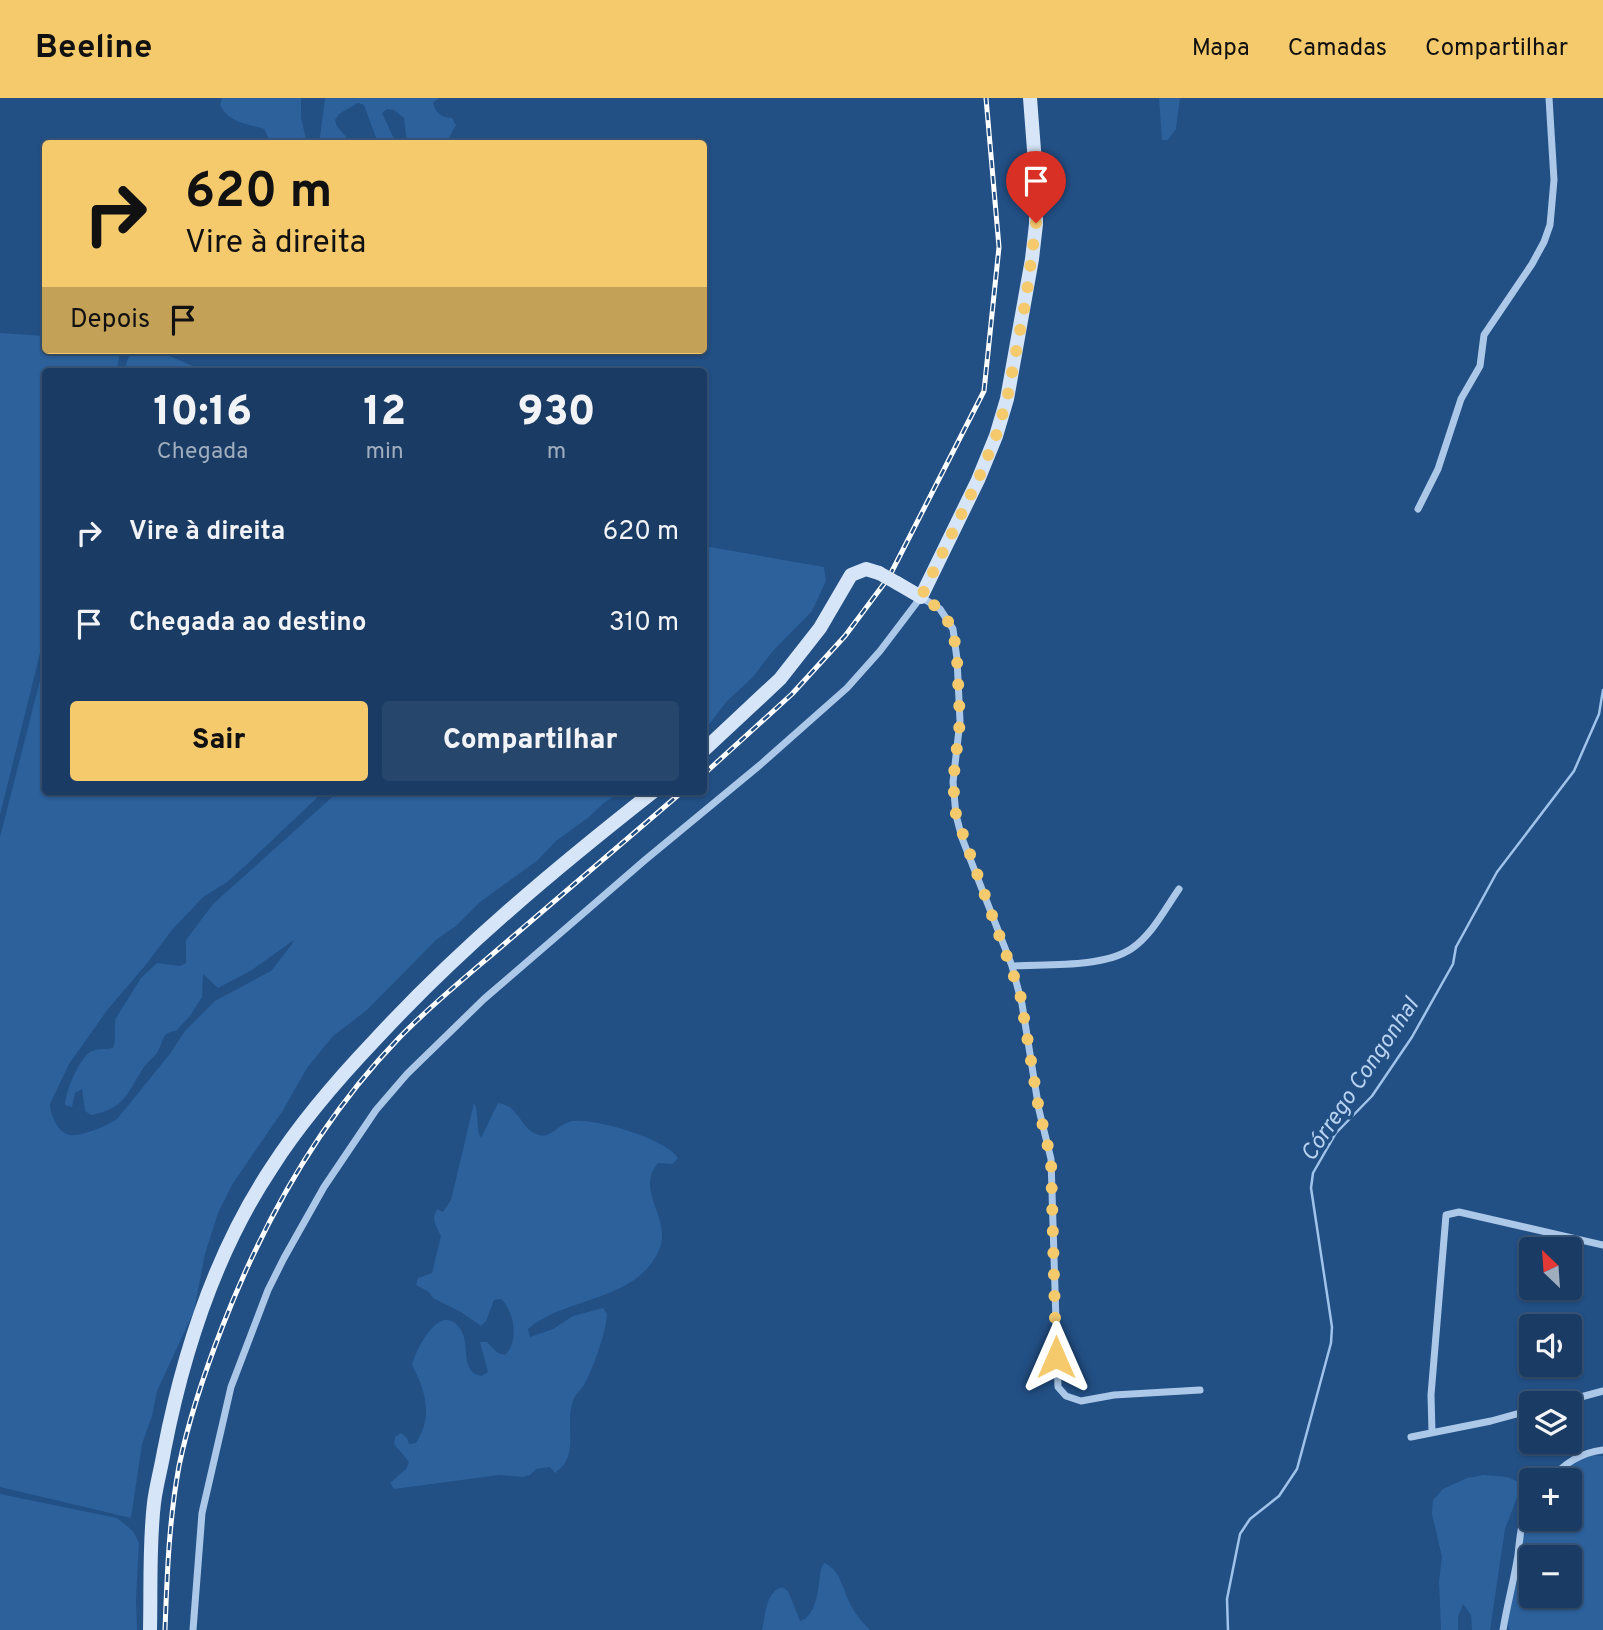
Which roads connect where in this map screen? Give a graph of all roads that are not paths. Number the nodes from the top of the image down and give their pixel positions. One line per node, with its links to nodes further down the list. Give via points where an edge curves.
1 (1030, 98): 4 (street, via 1036,223 1007,399 978,480)
2 (1549, 98): 3 (street, via 1554,189 1550,225 1532,264 1484,335 1480,366 1461,399 1438,469)
3 (1418, 509)
4 (921, 597): 5 (street, bridge, via 879,573 866,569 851,575 820,628 779,679); 8 (street, via 940,609 953,629 960,721 953,782 956,815); 20 (street, via 847,688 484,999 376,1110 324,1187 284,1258 231,1387 202,1513)
5 (707, 747)
6 (649, 795): 19 (street, via 566,860 412,1001 320,1098 271,1168 228,1247 204,1304 172,1406 154,1504)
7 (1179, 889): 8 (street, via 1145,937 1130,949 1090,961)
8 (1012, 966): 10 (street, via 1051,1159 1058,1387 1066,1396 1081,1401)
9 (1603, 1245): 14 (street, via 1459,1212 1446,1215)
10 (1200, 1390)
11 (1603, 1391): 12 (street)
12 (1582, 1397)
13 (1519, 1413): 14 (street)
14 (1432, 1432): 15 (street)
15 (1411, 1437)
16 (1603, 1450): 17 (street, via 1578,1456)
17 (1562, 1468)
18 (1521, 1531): 21 (street)
19 (150, 1630)
20 (192, 1630)
21 (1503, 1630)

